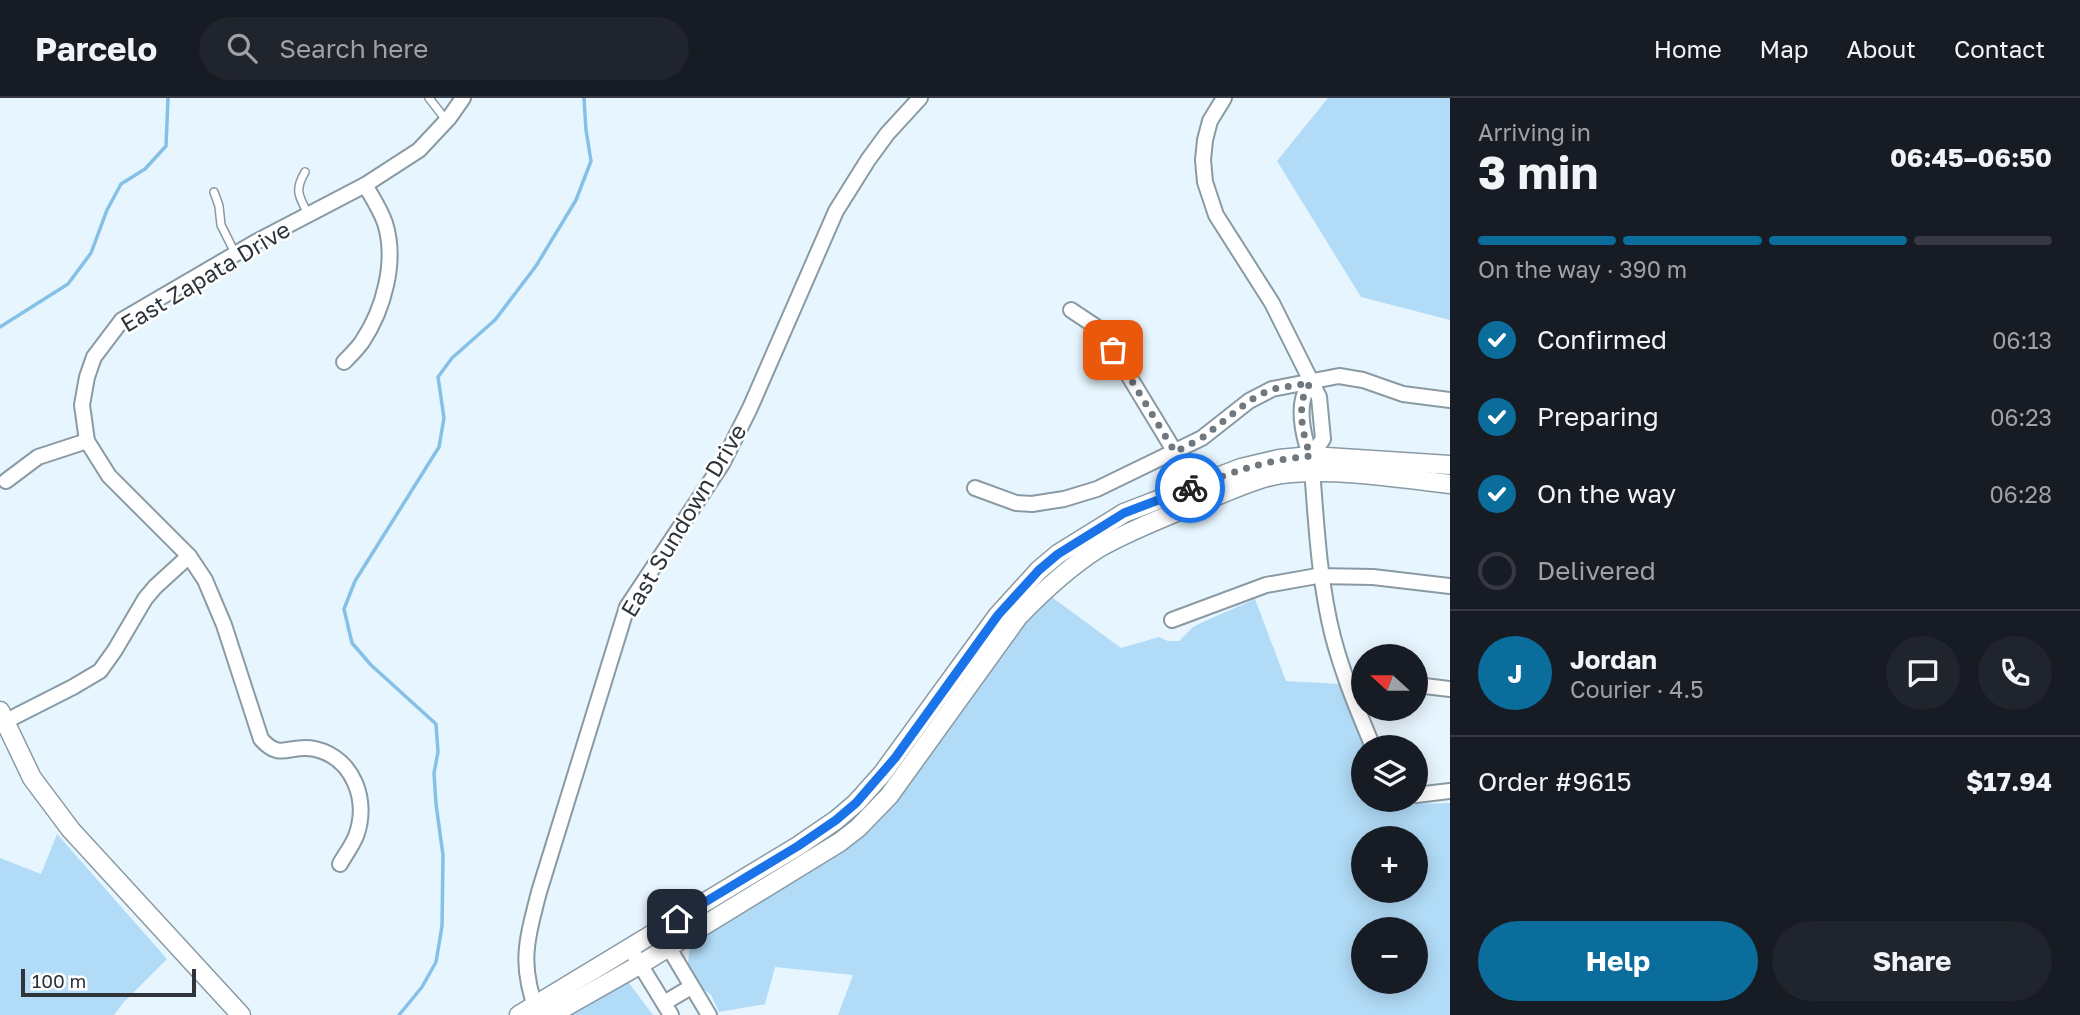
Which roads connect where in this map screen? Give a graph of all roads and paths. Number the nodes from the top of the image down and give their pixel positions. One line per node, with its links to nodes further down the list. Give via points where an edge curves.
1 (429, 98): 5 (lane)
2 (463, 98): 5 (street, East Zapata Drive)
3 (920, 98): 41 (street, East Sundown Drive, via 874,151 841,203 722,464 627,607 528,935 525,960)
4 (1224, 98): 13 (street, via 1205,140 1205,182 1216,215 1272,303)
5 (446, 120): 7 (street, East Zapata Drive, via 419,150)
6 (305, 172): 9 (lane, via 298,194)
7 (365, 185): 9 (street, East Zapata Drive); 12 (street, via 385,225 390,258 377,311 362,342)
8 (214, 192): 10 (lane, via 221,225)
9 (308, 214): 10 (street, East Zapata Drive)
10 (235, 254): 17 (street, East Zapata Drive, via 122,320 105,341 86,377 82,405)
11 (1071, 310): 18 (street, via 1101,330)
12 (344, 362)
13 (1310, 383): 14 (street, via 1339,376 1403,394); 15 (street, via 1319,397); 16 (street, via 1303,398); 18 (street, via 1261,394)
14 (1450, 400)
15 (1322, 420): 16 (street); 19 (street, via 1323,439)
16 (1303, 421): 19 (street)
17 (87, 441): 21 (street, via 38,457); 24 (street, East Zapata Drive, via 109,476)
18 (1175, 452): 23 (street, via 1097,489 1064,499 1016,503)
19 (1311, 464): 20 (street); 22 (street); 25 (street); 35 (street, via 1279,459 1241,468 1124,513 1058,554 998,615 895,758 856,803 798,846); 36 (street, via 1241,485 1136,529 1074,565 1018,617 889,796 858,828)
20 (1450, 465)
21 (6, 481)
22 (1450, 484)
23 (975, 488)
24 (189, 556): 31 (street, via 155,587 100,671); 34 (street, East Zapata Drive, via 210,588 261,739 270,749 315,749 335,758 355,782 362,807 356,837)
25 (1321, 576): 26 (street); 27 (street, via 1266,585); 28 (street, via 1333,636)
26 (1450, 586)
27 (1172, 620)
28 (1351, 674)
29 (1428, 686): 30 (street)
30 (1450, 689)
31 (2, 719): 42 (street, via 32,778 64,821)
32 (1450, 791): 33 (street)
33 (1428, 794)
34 (340, 864)
35 (659, 931): 36 (street); 37 (street)
36 (668, 947): 38 (street); 39 (street)
37 (630, 948): 38 (street); 41 (street)
38 (641, 964): 40 (street); 44 (street)
39 (691, 987): 40 (street); 45 (street)
40 (667, 1009)
41 (536, 1010): 43 (street)
42 (242, 1015)
43 (519, 1015)
44 (551, 1015)
45 (709, 1015)

